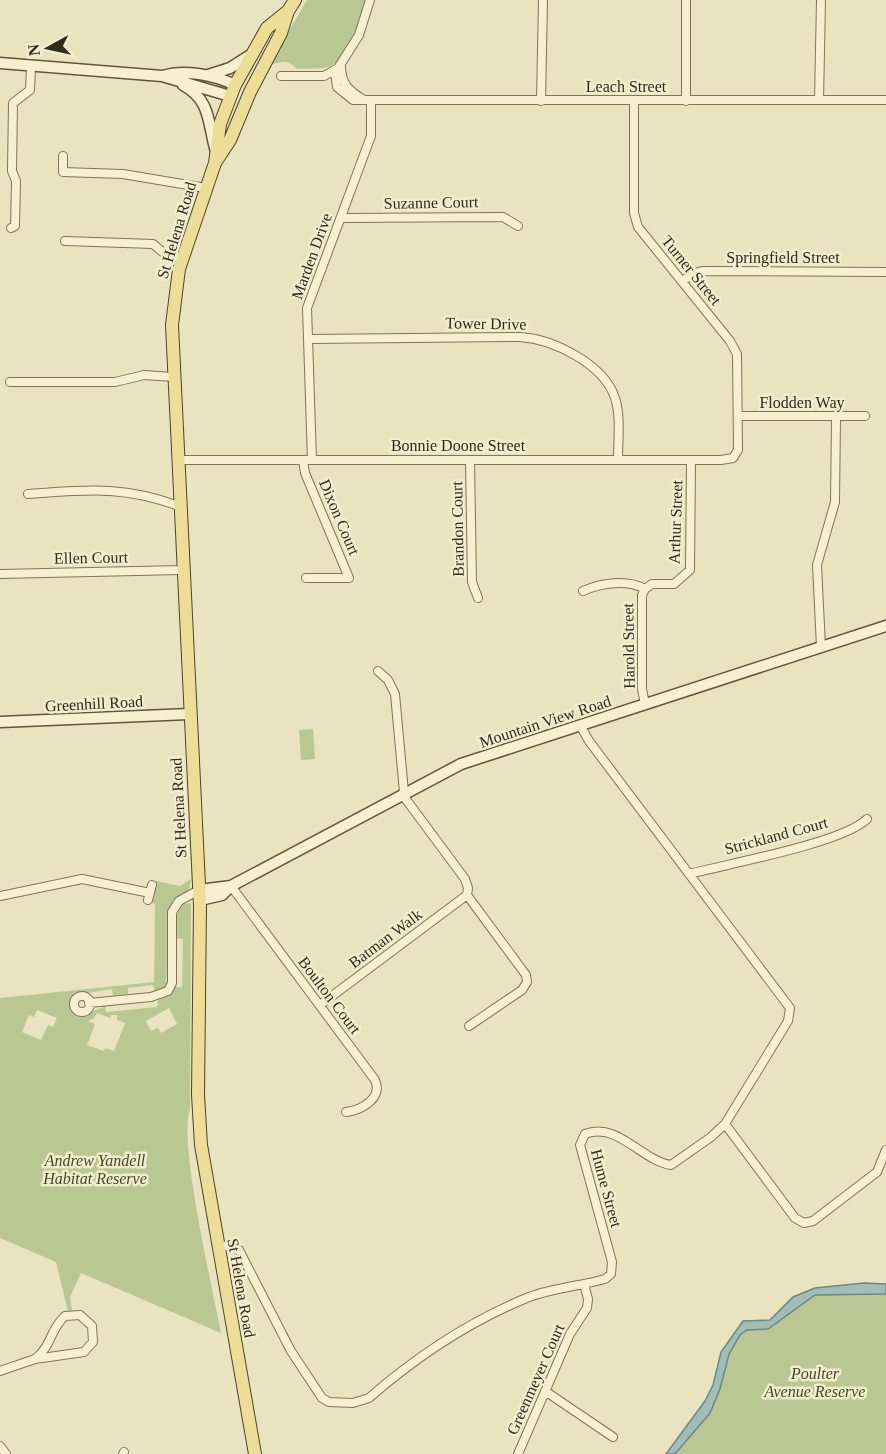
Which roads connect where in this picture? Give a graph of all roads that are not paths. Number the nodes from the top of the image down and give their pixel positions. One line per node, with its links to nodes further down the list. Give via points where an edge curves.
1 (295, 0): 6 (main road)
2 (370, 0): 9 (street, via 359,35)
3 (543, 0): 19 (street)
4 (686, 0): 21 (street)
5 (821, 0): 17 (street)
6 (288, 11): 7 (main road, St Helena Road, via 271,23); 16 (main road, St Helena Road)
7 (252, 54): 12 (street, via 230,68); 15 (main road, St Helena Road)
8 (0, 63): 10 (street)
9 (341, 66): 13 (street, via 324,76); 22 (street, via 344,89)
10 (31, 67): 11 (street); 29 (street, via 30,90 15,100 12,113 12,171 16,181 15,226)
11 (162, 76): 12 (street); 14 (street)
12 (205, 76): 15 (street)
13 (281, 76)
14 (178, 82): 15 (street); 23 (street, via 194,91 206,106)
15 (233, 91): 16 (main road); 23 (main road, St Helena Road)
16 (248, 98): 25 (main road, St Helena Road)
17 (819, 100): 18 (street, Leach Street); 21 (street, Leach Street)
18 (886, 100)
19 (541, 101): 20 (street, Leach Street); 22 (street, Leach Street)
20 (634, 101): 21 (street, Leach Street); 33 (street, Turner Street, via 635,220)
21 (686, 101)
22 (369, 102): 27 (street, Marden Drive, via 371,136)
23 (215, 148): 25 (main road, St Helena Road)
24 (63, 156): 26 (street, via 63,172 123,174)
25 (215, 163): 26 (main road, St Helena Road)
26 (206, 188): 31 (main road, St Helena Road)
27 (341, 218): 28 (street, Suzanne Court, via 503,217); 34 (street, Marden Drive, via 308,303)
28 (518, 226)
29 (11, 228)
30 (65, 241): 31 (street, via 153,244 165,254)
31 (182, 258): 35 (main road, St Helena Road, via 173,303)
32 (886, 272): 33 (street, Springfield Street, via 702,271)
33 (682, 281): 37 (street, Turner Street, via 736,350)
34 (308, 339): 41 (street, Tower Drive, via 520,337 575,354 590,364 615,396); 43 (street, Marden Drive)
35 (173, 377): 36 (street, via 144,375 115,382); 42 (main road, St Helena Road)
36 (10, 382)
37 (738, 416): 38 (street, Flodden Way); 40 (street, Turner Street)
38 (836, 417): 39 (street, Flodden Way); 55 (street, via 835,502 817,565)
39 (865, 417)
40 (737, 454): 45 (street, Bonnie Doone Street, via 728,460)
41 (618, 459): 44 (street, Bonnie Doone Street); 45 (street, Bonnie Doone Street)
42 (177, 460): 43 (street, Bonnie Doone Street); 47 (main road, St Helena Road)
43 (308, 460): 44 (street, Bonnie Doone Street); 50 (street, Dixon Court, via 305,473 349,578)
44 (470, 460): 53 (street, Brandon Court, via 472,582)
45 (691, 460): 51 (street, Arthur Street, via 690,570 674,584 652,584)
46 (28, 494): 47 (street, via 103,489)
47 (179, 506): 48 (main road, St Helena Road)
48 (182, 570): 49 (street, Ellen Court); 58 (main road, St Helena Road)
49 (0, 574)
50 (306, 578)
51 (645, 589): 52 (street, Arthur Street, via 637,584 599,584); 57 (street, Harold Street)
52 (583, 591)
53 (478, 598)
54 (886, 626): 55 (street, Mountain View Road)
55 (821, 646): 57 (street, Mountain View Road)
56 (378, 671): 61 (street, via 395,694)
57 (645, 704): 60 (street, Mountain View Road)
58 (189, 714): 59 (street, Greenhill Road); 68 (main road, St Helena Road)
59 (0, 722)
60 (580, 725): 61 (street, Mountain View Road, via 461,764); 63 (street, Hume Street)
61 (403, 793): 64 (street, Mountain View Road); 66 (street, via 465,879)
62 (867, 819): 63 (street, Strickland Court, via 851,830 798,847)
63 (689, 874): 73 (street, Hume Street, via 791,1011)
64 (231, 886): 68 (street, Mountain View Road); 70 (street, Boulton Court)
65 (150, 893): 67 (street, via 82,879)
66 (467, 895): 70 (street, Batman Walk); 71 (street, via 527,978 522,990)
67 (0, 896)
68 (196, 896): 69 (street, via 179,901 172,912 172,983 168,991 151,997); 76 (main road, St Helena Road, via 199,1117)
69 (90, 1003)
70 (320, 1005): 72 (street, Boulton Court, via 377,1085 374,1098 361,1108)
71 (469, 1026)
72 (346, 1112)
73 (725, 1124): 75 (street, via 801,1222 813,1221 877,1173); 77 (street, Hume Street, via 672,1165 608,1134 591,1132 582,1136 582,1151 612,1267 608,1277)
74 (886, 1150): 75 (street)
75 (884, 1163)
76 (218, 1245): 77 (street, Hume Street, via 239,1250 298,1363 322,1398 333,1403 366,1400 424,1352 521,1301); 84 (main road, St Helena Road)
77 (584, 1284): 80 (street, Greenmeyer Court, via 586,1308)
78 (35, 1359): 78 (street, via 46,1351 65,1316 80,1315 93,1326 93,1342 84,1352); 79 (street)
79 (1, 1370)
80 (545, 1391): 81 (street); 85 (street, Greenmeyer Court)
81 (613, 1437)
82 (0, 1446): 83 (street)
83 (6, 1454)
84 (255, 1454)
85 (518, 1454)

